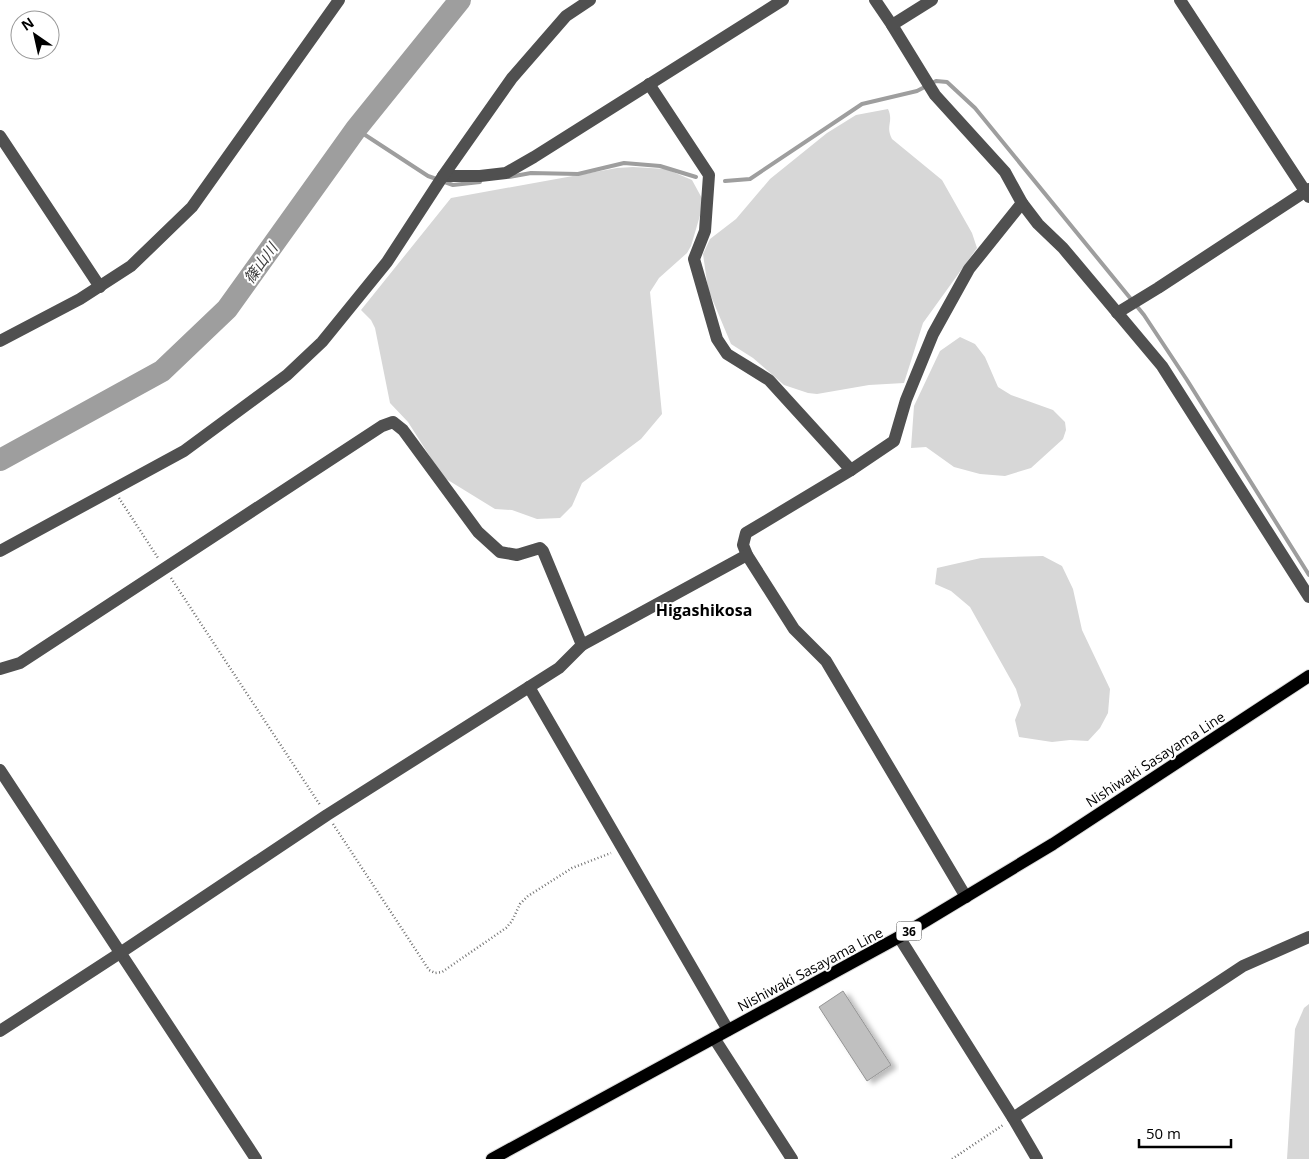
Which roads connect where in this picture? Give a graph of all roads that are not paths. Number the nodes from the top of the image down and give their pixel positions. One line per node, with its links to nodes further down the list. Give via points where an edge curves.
1 (339, 0): 13 (street, via 192,207 131,266)
2 (590, 0): 10 (street, via 566,16 512,78)
3 (783, 0): 8 (street)
4 (875, 0): 7 (street)
5 (932, 0): 7 (street)
6 (1180, 0): 11 (street)
7 (892, 25): 12 (street, via 935,95 1005,172)
8 (649, 84): 10 (street, via 506,173); 16 (street, via 709,175 705,231 694,259 716,339 727,354 769,380)
9 (0, 136): 13 (street)
10 (443, 176): 17 (street, via 388,262 322,342 287,375 184,452)
11 (1308, 192): 14 (street)
12 (1022, 203): 14 (street); 16 (street, via 969,268 933,334 906,400 894,441)
13 (100, 287): 15 (street)
14 (1118, 313): 19 (street, via 1162,366)
15 (0, 341)
16 (851, 470): 18 (street, via 746,533 743,544)
17 (0, 552)
18 (746, 555): 20 (street); 25 (street, via 794,629 826,661)
19 (1309, 597)
20 (582, 645): 21 (street, via 543,551 540,548 517,555 500,552 478,532 403,430 393,422 382,426 20,663); 23 (street, via 559,668)
21 (0, 669)
22 (1309, 676): 25 (main road, Nishiwaki Sasayama Line / 36, via 1053,844)
23 (529, 687): 28 (street, via 327,815); 29 (street)
24 (0, 770): 28 (street)
25 (966, 896): 26 (main road, Nishiwaki Sasayama Line / 36)
26 (899, 937): 29 (main road, Nishiwaki Sasayama Line / 36); 32 (street)
27 (1309, 937): 32 (street, via 1243,966)
28 (120, 953): 30 (street); 33 (street)
29 (728, 1030): 31 (main road, Nishiwaki Sasayama Line / 36)
30 (0, 1031)
31 (714, 1038): 34 (main road, Nishiwaki Sasayama Line / 36); 35 (street)
32 (1013, 1118): 36 (street)
33 (256, 1159)
34 (492, 1159)
35 (792, 1159)
36 (1037, 1159)

